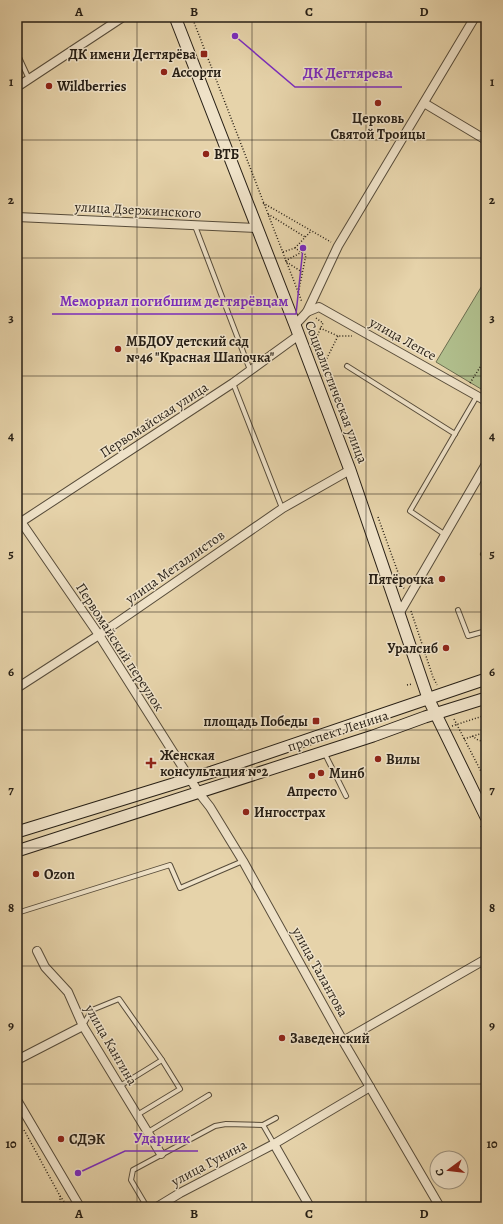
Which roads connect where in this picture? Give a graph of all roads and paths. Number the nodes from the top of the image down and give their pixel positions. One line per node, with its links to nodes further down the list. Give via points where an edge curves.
1 (123, 17): 6 (street)
2 (175, 17): 14 (main road, Социалистическая улица)
3 (192, 17): 10 (path)
4 (475, 17): 8 (street, Первомайская улица)
5 (17, 53): 6 (lane)
6 (29, 79): 7 (street)
7 (17, 87)
8 (424, 103): 9 (street); 17 (street, Первомайская улица)
9 (486, 140)
10 (263, 204): 11 (path); 15 (path)
11 (268, 214): 16 (path); 20 (path)
12 (17, 217): 13 (street, улица Дзержинского)
13 (195, 226): 14 (street, улица Дзержинского); 32 (lane)
14 (257, 228): 26 (main road, Социалистическая улица)
15 (311, 230): 16 (path); 17 (path)
16 (305, 237): 18 (path)
17 (338, 246): 24 (street, Первомайская улица)
18 (295, 248): 19 (path); 20 (path)
19 (302, 252): 21 (path); 22 (path, via 306,255)
20 (282, 253): 21 (path)
21 (285, 261): 22 (path); 23 (path)
22 (303, 272): 23 (path)
23 (298, 294): 24 (path)
24 (307, 312): 25 (path, via 323,323); 26 (street, Первомайская улица); 34 (street, улица Лепсе, via 320,307)
25 (320, 328): 27 (path); 30 (path, via 315,341)
26 (297, 330): 32 (street, Первомайская улица); 40 (main road, Социалистическая улица)
27 (338, 336): 28 (path); 30 (path)
28 (354, 336)
29 (486, 358): 34 (path)
30 (323, 365): 37 (path)
31 (347, 366): 38 (lane)
32 (250, 371): 33 (street, Первомайская улица)
33 (233, 384): 41 (lane); 43 (street, Первомайская улица)
34 (466, 390): 35 (street, улица Лепсе)
35 (477, 396): 36 (street, улица Лепсе); 38 (lane)
36 (486, 401)
37 (347, 431)
38 (455, 434): 44 (lane, via 410,511)
39 (486, 464): 44 (street)
40 (350, 470): 41 (street, улица Металлистов); 49 (main road, Социалистическая улица)
41 (283, 508): 51 (street, улица Металлистов)
42 (376, 511): 47 (path)
43 (19, 519): 51 (street, Первомайский переулок)
44 (444, 534): 47 (street)
45 (486, 550): 46 (lane, via 483,554)
46 (486, 556)
47 (407, 599): 49 (street); 52 (path)
48 (458, 610): 50 (lane, via 468,636)
49 (399, 614): 55 (main road, Социалистическая улица)
50 (486, 631)
51 (98, 635): 54 (street, улица Металлистов); 66 (street, Первомайский переулок)
52 (433, 677)
53 (486, 679): 55 (main road, проспект Ленина)
54 (17, 688)
55 (428, 698): 57 (main road, Социалистическая улица); 66 (main road, проспект Ленина)
56 (486, 698): 57 (main road, проспект Ленина)
57 (435, 714): 60 (main road, Социалистическая улица); 65 (main road, проспект Ленина)
58 (486, 715): 59 (path)
59 (456, 725): 60 (path); 63 (path)
60 (442, 729): 70 (main road, Социалистическая улица)
61 (486, 732): 62 (path)
62 (472, 736): 63 (path); 64 (path)
63 (464, 739): 67 (path)
64 (486, 742)
65 (324, 752): 68 (main road, проспект Ленина); 69 (lane)
66 (190, 778): 68 (street, Первомайский переулок); 71 (main road, проспект Ленина)
67 (486, 781)
68 (199, 793): 72 (main road, проспект Ленина); 73 (street, улица Талантова)
69 (346, 796)
70 (486, 817)
71 (17, 832)
72 (17, 851)
73 (243, 861): 74 (lane, via 180,888 170,865); 78 (street, улица Талантова)
74 (17, 913)
75 (37, 951): 77 (street, улица Кангина, via 45,967 68,992)
76 (486, 959): 78 (street)
77 (83, 1026): 79 (street); 80 (lane, via 92,1010 119,999); 81 (street, улица Кангина)
78 (343, 1041): 82 (street, улица Талантова)
79 (17, 1060)
80 (162, 1060): 81 (lane); 85 (lane, via 180,1089)
81 (120, 1086): 85 (street, улица Кангина)
82 (370, 1087): 90 (street, улица Гунина); 99 (street, улица Талантова)
83 (209, 1095): 89 (lane)
84 (17, 1100): 95 (street)
85 (137, 1115): 89 (street, улица Кангина)
86 (276, 1118): 88 (lane)
87 (21, 1125): 92 (path)
88 (263, 1125): 90 (lane); 91 (lane, via 215,1126)
89 (147, 1133): 91 (street, улица Кангина)
90 (274, 1144): 97 (street, улица Гунина); 98 (street)
91 (161, 1154): 96 (lane, via 133,1170 131,1180)
92 (60, 1196): 93 (path); 94 (path)
93 (60, 1207)
94 (68, 1207)
95 (80, 1207)
96 (147, 1207)
97 (157, 1207)
98 (310, 1207)
99 (440, 1207)

